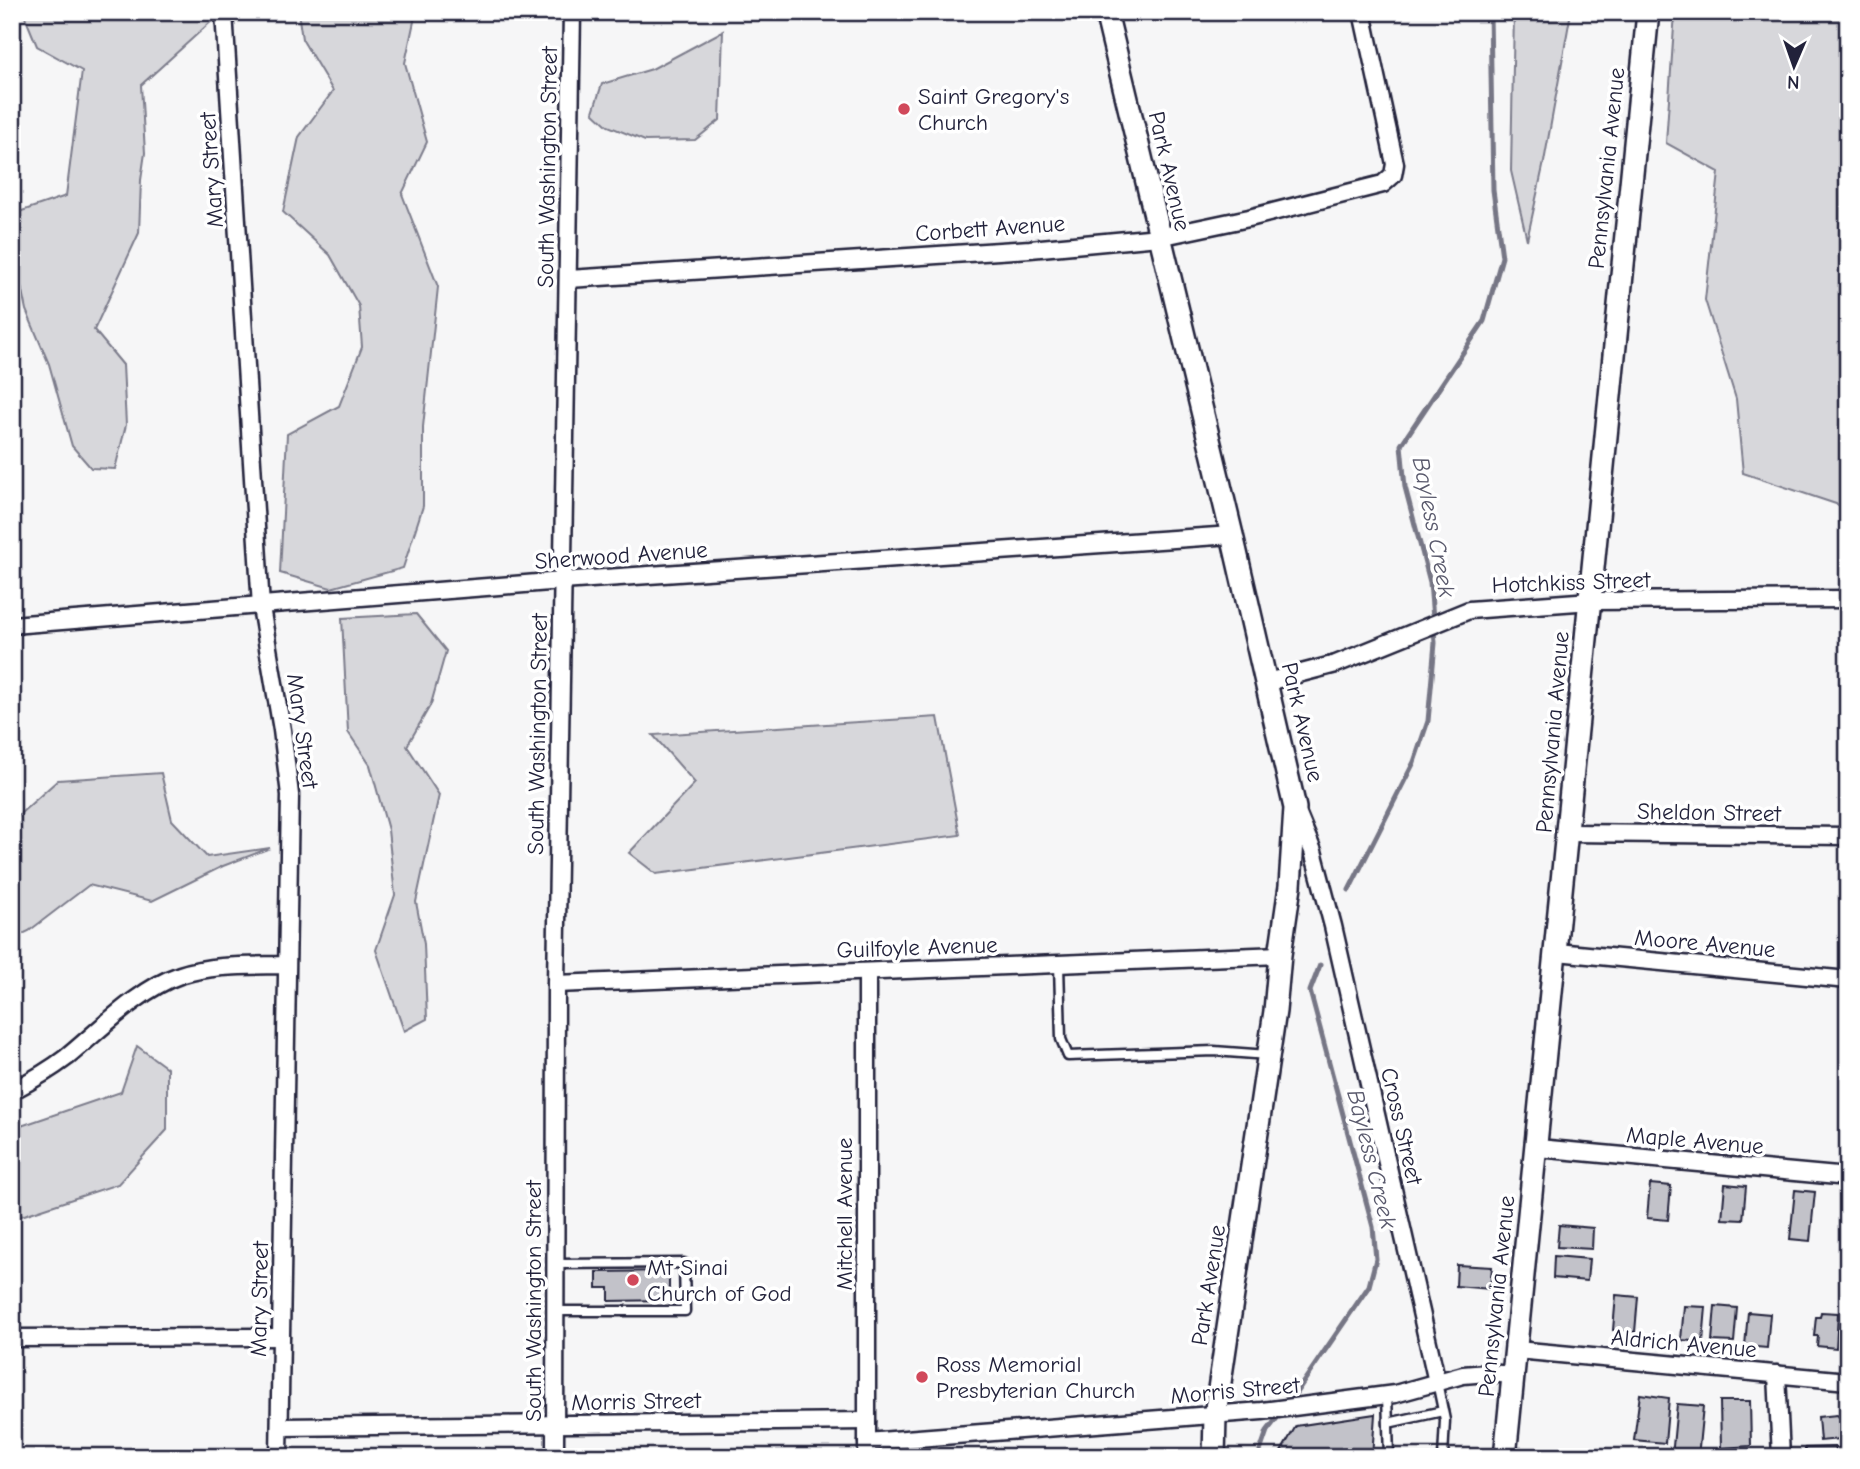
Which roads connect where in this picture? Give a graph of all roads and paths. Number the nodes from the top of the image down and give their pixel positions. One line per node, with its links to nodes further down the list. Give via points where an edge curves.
1 (224, 12): 12 (street, Mary Street)
2 (572, 12): 7 (street, South Washington Street)
3 (1106, 12): 6 (street, Park Avenue)
4 (1362, 12): 6 (street, Corbett Avenue, via 1395,164 1393,175 1383,184)
5 (1648, 12): 11 (street, Pennsylvania Avenue)
6 (1159, 237): 7 (street, Corbett Avenue); 8 (street, Park Avenue)
7 (569, 279): 9 (street, South Washington Street)
8 (1233, 535): 9 (street, Sherwood Avenue); 14 (street, Park Avenue)
9 (562, 581): 12 (street, Sherwood Avenue); 24 (street, South Washington Street)
10 (1848, 599): 11 (street, Hotchkiss Street)
11 (1591, 601): 14 (street, Hotchkiss Street, via 1469,610 1336,664); 16 (street, Pennsylvania Avenue)
12 (261, 607): 13 (street, Sherwood Avenue); 21 (street, Mary Street, via 290,795)
13 (12, 625)
14 (1267, 682): 15 (street, Park Avenue)
15 (1295, 808): 19 (street, Park Avenue); 36 (street, Cross Street, via 1313,850 1334,926)
16 (1569, 833): 17 (street, Sheldon Street); 18 (street, Pennsylvania Avenue)
17 (1848, 836)
18 (1557, 952): 23 (street, Moore Avenue); 27 (street, Pennsylvania Avenue)
19 (1280, 955): 20 (street, Guilfoyle Avenue); 25 (street, Park Avenue)
20 (1059, 964): 22 (street, Guilfoyle Avenue); 25 (lane, via 1061,1039 1068,1056 1202,1051)
21 (286, 965): 26 (street, via 232,966 165,981 39,1077); 32 (street, Mary Street)
22 (867, 972): 24 (street, Guilfoyle Avenue); 41 (street, Mitchell Avenue)
23 (1848, 980)
24 (556, 984): 29 (street, South Washington Street)
25 (1269, 1055): 40 (street, Park Avenue)
26 (12, 1091)
27 (1538, 1148): 28 (street, Maple Avenue); 33 (street, Pennsylvania Avenue)
28 (1848, 1177)
29 (556, 1264): 30 (street, South Washington Street); 30 (lane, via 684,1263 685,1311)
30 (555, 1311): 43 (street, South Washington Street)
31 (12, 1338): 32 (street)
32 (281, 1338): 44 (street, Mary Street)
33 (1517, 1350): 34 (street, Aldrich Avenue); 35 (street, Pennsylvania Avenue)
34 (1777, 1374): 37 (street, Aldrich Avenue); 52 (street)
35 (1514, 1375): 36 (street, via 1487,1373); 51 (street, Pennsylvania Avenue)
36 (1437, 1381): 38 (street, Morris Street); 39 (lane)
37 (1848, 1381)
38 (1387, 1395): 40 (street, Morris Street); 42 (lane)
39 (1443, 1411): 42 (lane); 50 (lane)
40 (1215, 1416): 45 (street, Morris Street); 48 (street, Park Avenue)
41 (867, 1421): 43 (street, Morris Street); 45 (street, Mitchell Avenue)
42 (1388, 1423): 49 (lane)
43 (555, 1424): 44 (street, Morris Street); 47 (street, South Washington Street)
44 (279, 1427): 46 (street, Mary Street)
45 (867, 1449)
46 (279, 1457)
47 (555, 1457)
48 (1214, 1457)
49 (1389, 1457)
50 (1443, 1457)
51 (1505, 1457)
52 (1781, 1457)

